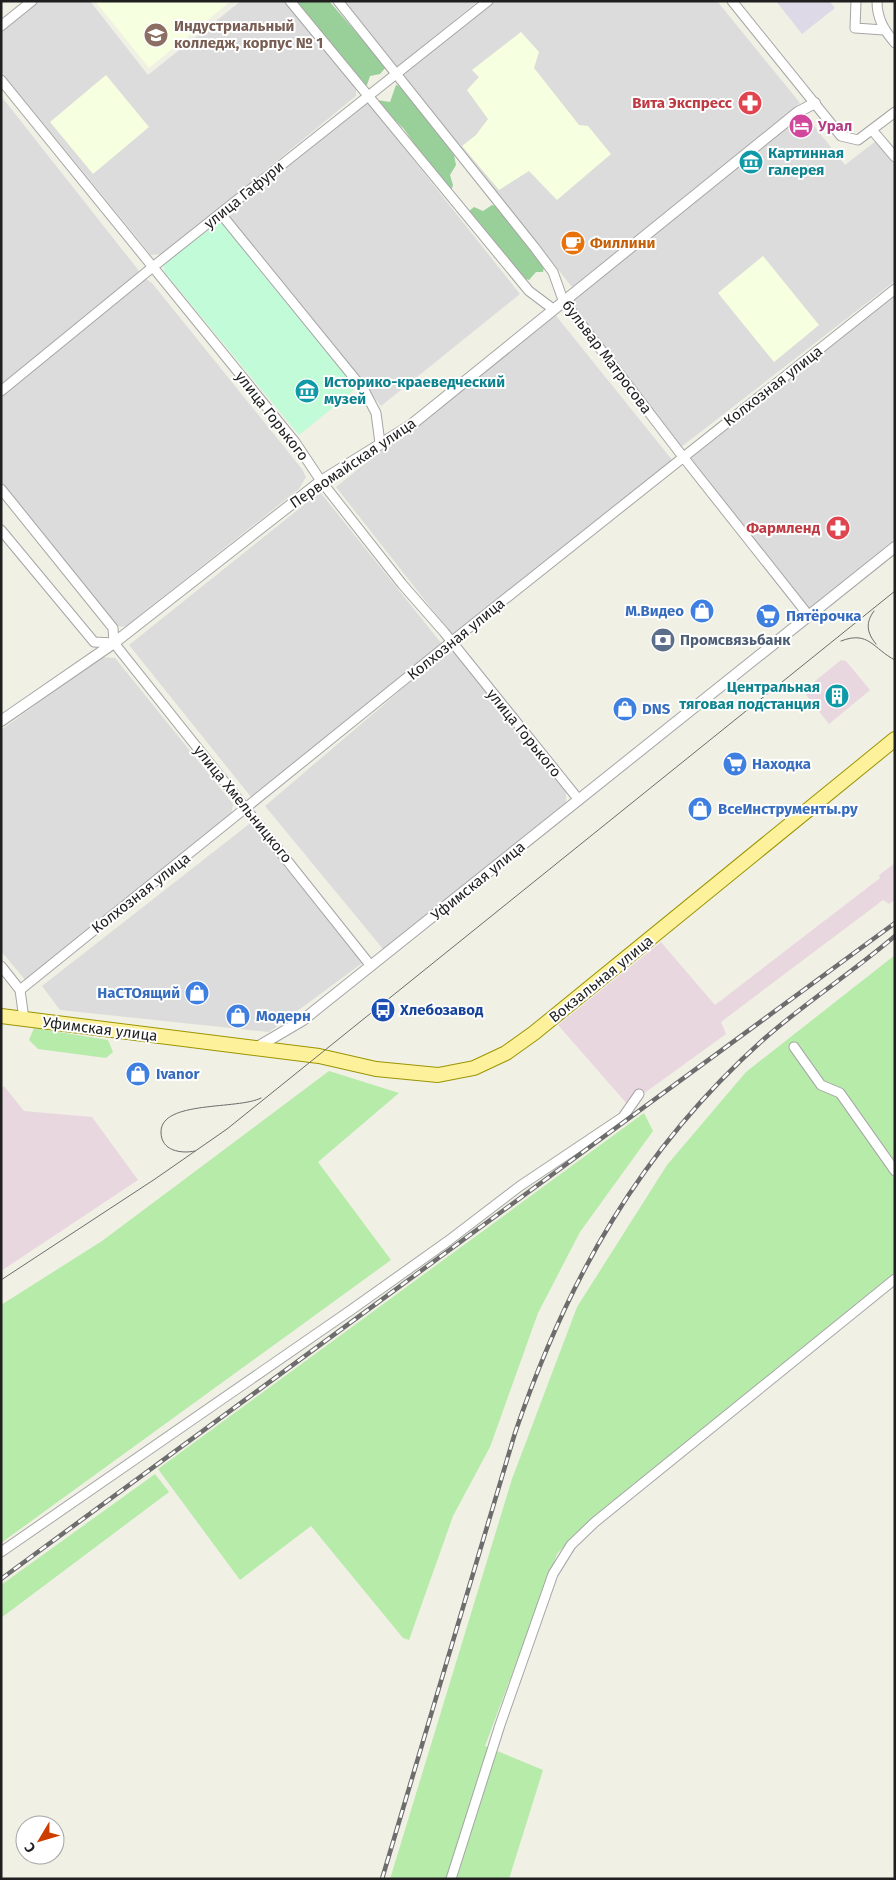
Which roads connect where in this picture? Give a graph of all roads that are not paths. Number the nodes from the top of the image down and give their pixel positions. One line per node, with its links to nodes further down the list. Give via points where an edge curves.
1 (32, 1): 8 (street)
2 (290, 1): 13 (street, бульвар Матросова)
3 (338, 1): 11 (street, бульвар Матросова)
4 (488, 1): 11 (street, улица Гафури)
5 (732, 1): 14 (street)
6 (856, 1): 9 (street, via 855,28)
7 (877, 1): 9 (street, via 877,12)
8 (1, 26)
9 (884, 30): 10 (street)
10 (895, 44)
11 (398, 73): 13 (street, улица Гафури); 21 (street, бульвар Матросова, via 553,272)
12 (1, 80): 19 (street, улица Горького)
13 (368, 95): 18 (street, улица Гафури); 22 (street, бульвар Матросова, via 529,291)
14 (815, 103): 16 (street, via 841,136 858,140); 21 (street, Первомайская улица, via 798,112)
15 (895, 112): 16 (street)
16 (872, 130): 17 (street)
17 (895, 157)
18 (221, 214): 19 (street, улица Гафури); 24 (street, via 364,390 376,413)
19 (154, 266): 23 (street, улица Гафури); 26 (street, улица Горького, via 294,442)
20 (895, 289): 25 (street, Колхозная улица)
21 (563, 300): 22 (street, Первомайская улица); 25 (street, бульвар Матросова)
22 (553, 309): 24 (street, Первомайская улица, via 411,425)
23 (1, 391)
24 (380, 444): 26 (street, Первомайская улица)
25 (684, 458): 30 (street, бульвар Матросова); 31 (street, Колхозная улица)
26 (321, 481): 31 (street, улица Горького); 32 (street, Первомайская улица)
27 (1, 489): 32 (street, улица Хмельницкого, via 113,628)
28 (1, 530): 32 (street, via 94,642)
29 (895, 547): 30 (street, Уфимская улица)
30 (808, 616): 35 (street, Уфимская улица)
31 (452, 642): 35 (street, улица Горького); 36 (street, Колхозная улица)
32 (114, 643): 33 (street, Первомайская улица); 36 (street, улица Хмельницкого)
33 (1, 721)
34 (895, 739): 43 (main road, Вокзальная улица, via 506,1053 474,1068 438,1075 376,1069 319,1056)
35 (579, 800): 38 (street, Уфимская улица)
36 (245, 808): 38 (street, улица Хмельницкого); 39 (street, Колхозная улица)
37 (1, 966): 39 (street)
38 (371, 966): 43 (street, Уфимская улица, via 303,1020)
39 (20, 990): 41 (street)
40 (1, 1016): 41 (main road, Уфимская улица)
41 (24, 1019): 43 (main road, Уфимская улица)
42 (794, 1047): 45 (street, via 821,1085 840,1093)
43 (253, 1049)
44 (639, 1094): 47 (street, via 623,1117)
45 (895, 1171)
46 (895, 1280): 48 (street, via 595,1522 571,1545 553,1574)
47 (1, 1552)
48 (451, 1879)

